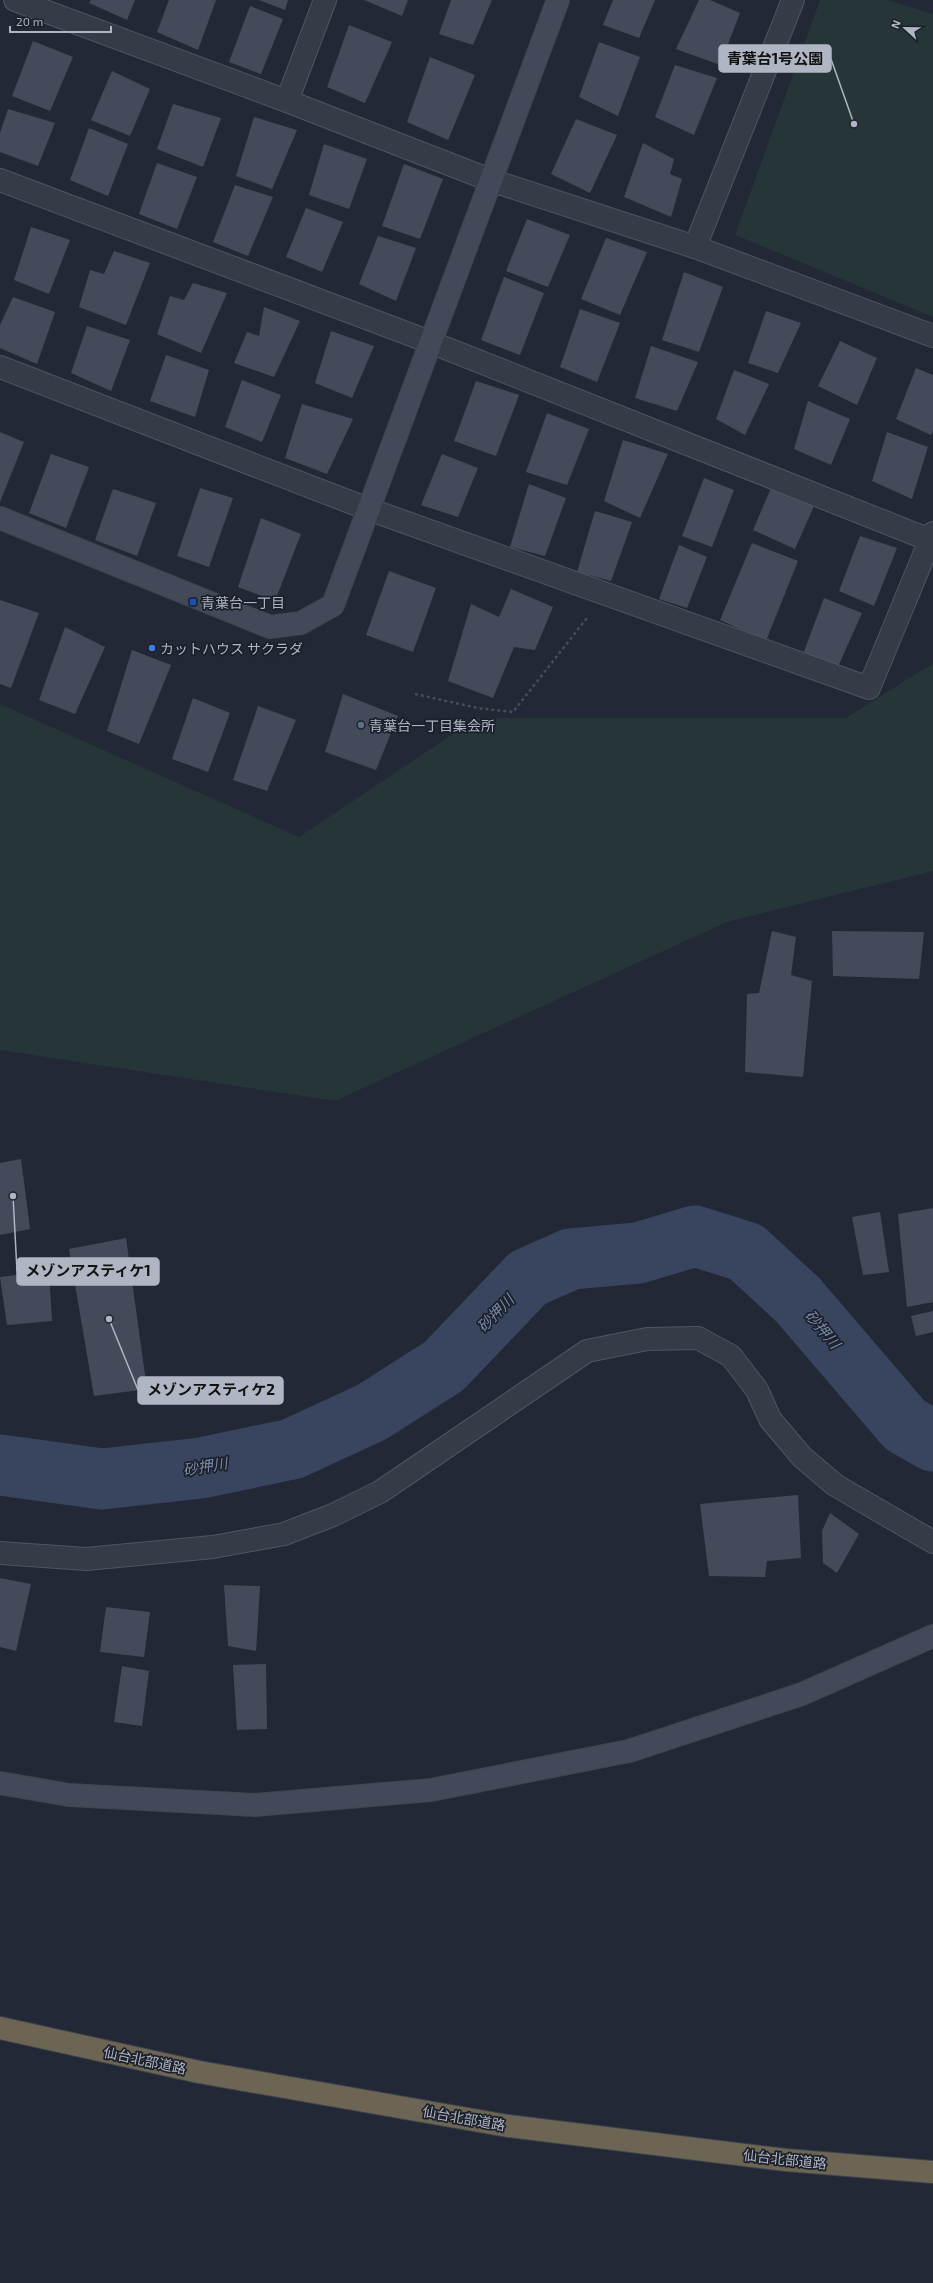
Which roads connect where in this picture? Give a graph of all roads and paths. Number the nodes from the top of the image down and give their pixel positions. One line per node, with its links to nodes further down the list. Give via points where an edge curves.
1 (15, 0): 5 (street)
2 (324, 0): 5 (street)
3 (558, 0): 7 (street)
4 (793, 0): 8 (street)
5 (287, 101): 7 (street)
6 (0, 180): 10 (street)
7 (490, 180): 8 (street); 10 (street)
8 (695, 247): 9 (street)
9 (933, 336)
10 (430, 342): 12 (street); 14 (street)
11 (0, 366): 12 (street)
12 (368, 509): 13 (street, via 333,605 301,623 270,627); 15 (street)
13 (0, 518)
14 (932, 536): 15 (street, via 868,688)
15 (606, 594): 16 (path, via 513,712 478,708)
16 (415, 694)
17 (933, 1542): 18 (street, via 836,1485 802,1457 770,1419 757,1390 731,1356 698,1338 647,1339 587,1351 380,1492 333,1515 284,1534 213,1547 86,1559)
18 (0, 1553)
19 (933, 1636): 20 (street, via 802,1694 629,1751 431,1790 255,1805 69,1795)
20 (0, 1783)
21 (0, 2028): 22 (highway, 仙台北部道路, via 199,2072 508,2126 786,2160)
22 (933, 2172)

